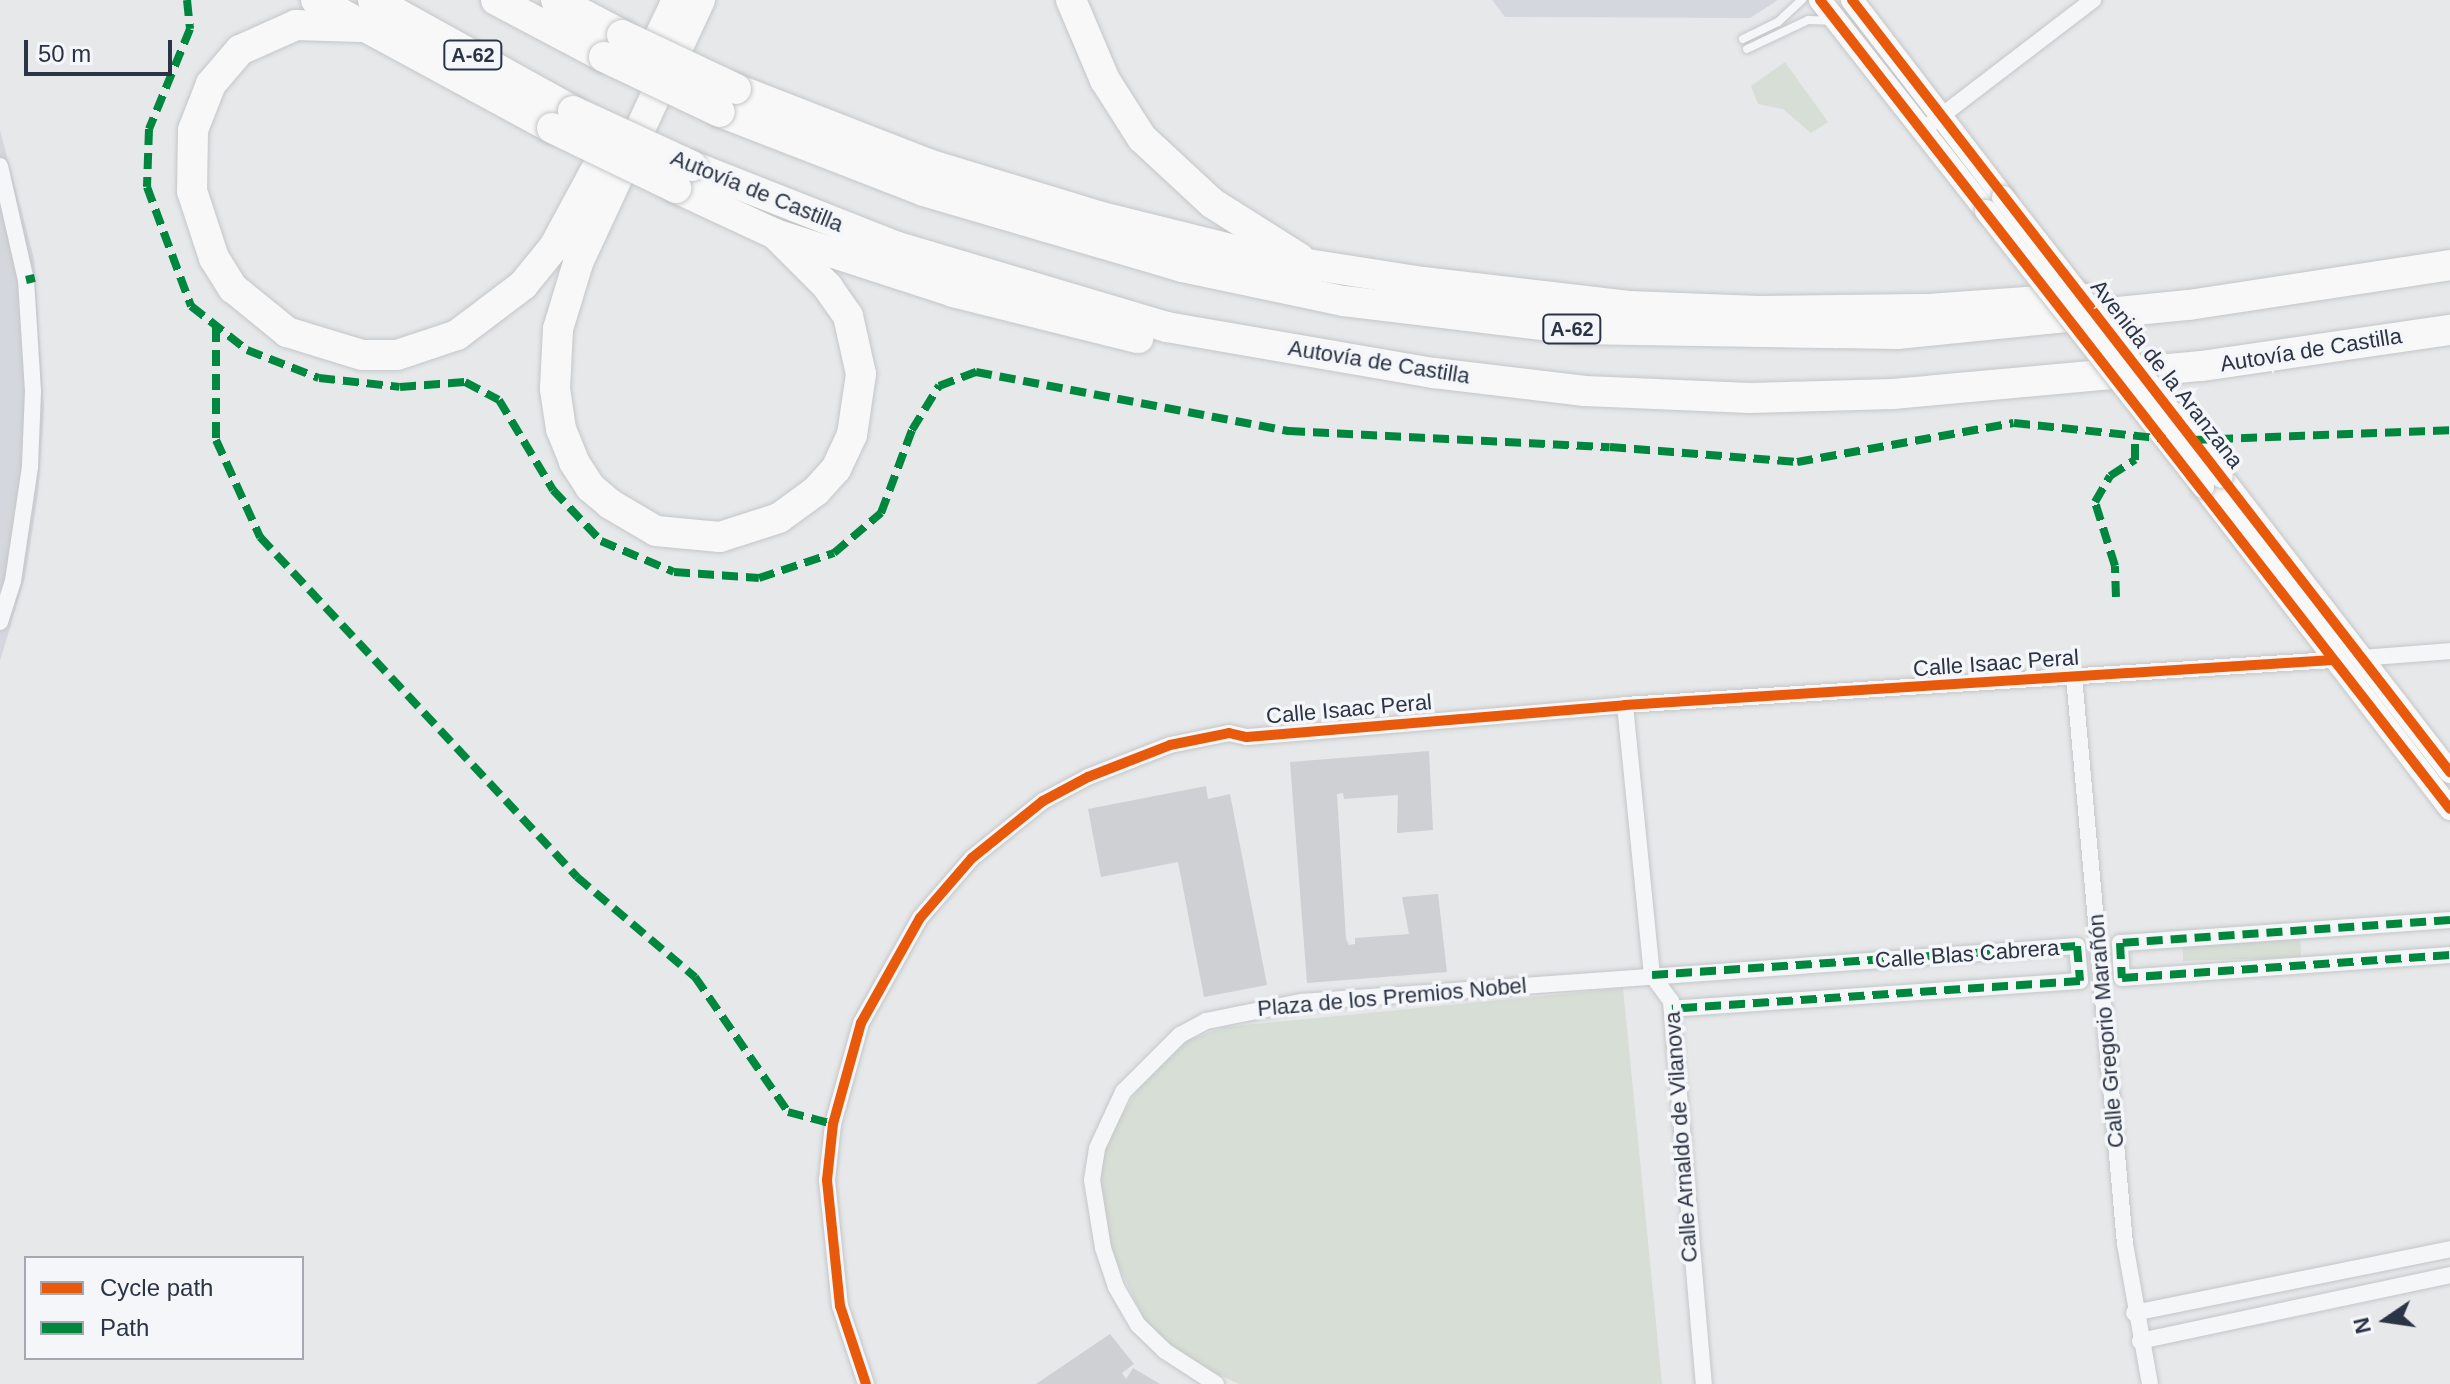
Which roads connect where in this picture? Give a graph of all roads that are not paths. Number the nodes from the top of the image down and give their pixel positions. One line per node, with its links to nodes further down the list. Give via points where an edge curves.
1 (316, 0): 11 (highway, Autovía de Castilla)
2 (496, 0): 14 (highway, A-62)
3 (556, 0): 14 (highway)
4 (677, 0): 11 (highway, via 576,213 554,247 494,311 447,340 397,355 323,347 255,310 214,258 192,191 190,164 200,108 217,75 240,50 296,25)
5 (700, 0): 21 (highway, via 578,263 558,329 555,389 561,429 574,462 590,487 610,504 656,531 720,537 779,518 836,469 852,435 861,374 848,316 828,287)
6 (1071, 0): 22 (highway, via 1105,80 1142,138 1212,203)
7 (1802, 0): 13 (lane, via 1778,22)
8 (1820, 0): 12 (street, Avenida de la Aranzana)
9 (1852, 0): 17 (street, Avenida de la Aranzana)
10 (2093, 0): 17 (street)
11 (367, 13): 20 (highway, Autovía de Castilla / A-62, bridge, via 563,120)
12 (1836, 21): 15 (lane, via 1808,20); 18 (street, Avenida de la Aranzana)
13 (1743, 39)
14 (613, 46): 16 (highway, A-62, bridge)
15 (1747, 49)
16 (728, 100): 22 (highway, via 1098,216 1263,257); 23 (highway, A-62, via 924,191 1182,267 1344,301 1575,329 1897,334 2189,305)
17 (1941, 116): 18 (street); 28 (street, Avenida de la Aranzana, bridge)
18 (1922, 131): 28 (street, Avenida de la Aranzana, bridge)
19 (0, 166): 29 (street, via 26,280 33,391 30,467 13,581)
20 (684, 177): 21 (highway); 27 (highway, Autovía de Castilla / A-62, via 1167,327)
21 (775, 234): 27 (highway, via 1054,320 1228,357)
22 (1301, 259): 23 (highway, via 1544,298 1759,311 1945,308)
23 (2450, 263)
24 (2450, 330): 26 (highway, Autovía de Castilla / A-62)
25 (2450, 337): 26 (highway)
26 (2346, 343): 27 (highway, Autovía de Castilla / A-62, via 2072,381 1893,394 1750,398 1585,391)
27 (1434, 373)
28 (2212, 482): 31 (street, Avenida de la Aranzana); 32 (street, Avenida de la Aranzana)
29 (0, 622)
30 (2450, 651): 31 (street)
31 (2360, 658): 35 (street, Avenida de la Aranzana)
32 (2333, 660): 33 (street, Calle Isaac Peral); 36 (street, Avenida de la Aranzana)
33 (2074, 677): 34 (street, Calle Isaac Peral); 43 (street, Calle Gregorio Marañón)
34 (1625, 705): 39 (street, Calle Arnaldo de Vilanova); 45 (street, Calle Isaac Peral, via 1247,737 1229,733 1170,745 1119,762 1043,801 972,858 920,918 881,979 845,1069 833,1124 827,1180 830,1244 840,1306)
35 (2450, 772)
36 (2450, 809)
37 (2450, 920): 38 (street, via 2120,943 2122,978)
38 (2450, 955)
39 (1652, 975): 40 (street, Calle Arnaldo de Vilanova); 40 (street, Calle Blas Cabrera, via 2077,946 2080,981); 46 (street, Plaza de los Premios Nobel, via 1263,1008 1206,1021 1151,1059 1108,1117 1092,1180 1096,1213 1116,1287 1138,1325 1165,1351)
40 (1672, 1009): 47 (street, Calle Arnaldo de Vilanova)
41 (2450, 1249): 43 (street)
42 (2450, 1275): 44 (street)
43 (2134, 1313): 44 (street, Calle Gregorio Marañón)
44 (2140, 1341): 48 (street, Calle Gregorio Marañón)
45 (866, 1384)
46 (1216, 1384)
47 (1704, 1384)
48 (2150, 1384)

